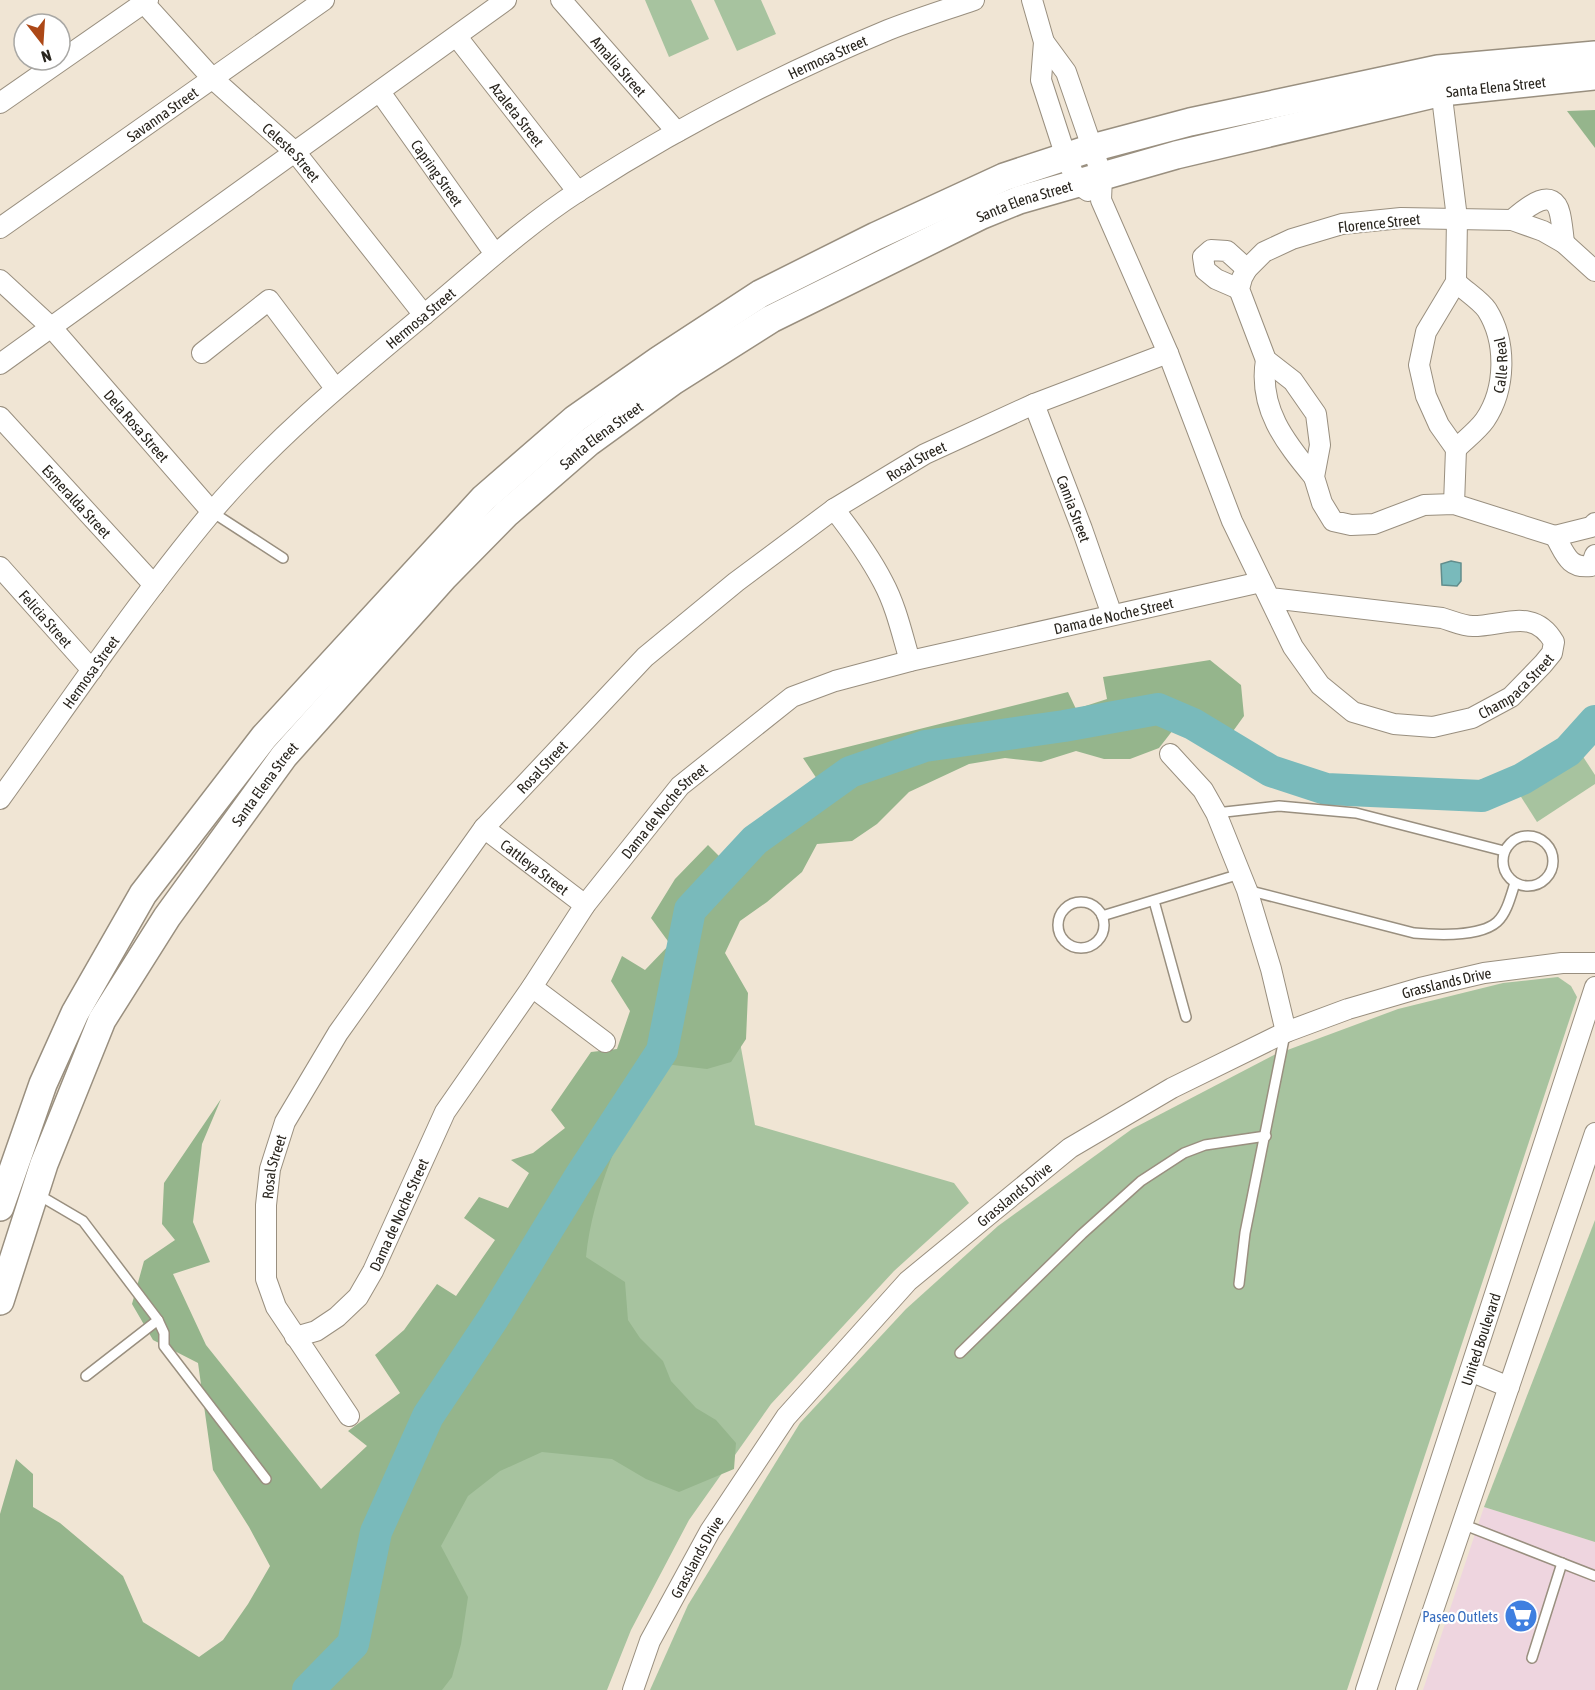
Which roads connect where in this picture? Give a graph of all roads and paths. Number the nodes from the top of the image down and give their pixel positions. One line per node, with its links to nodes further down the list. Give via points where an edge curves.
1 (324, 0): 11 (street, Savanna Street)
2 (506, 0): 7 (street)
3 (561, 0): 15 (street, Amalia Street)
4 (974, 0): 15 (street, Hermosa Street, via 890,29)
5 (1032, 0): 8 (street)
6 (146, 1): 11 (street, Celeste Street); 14 (street)
7 (457, 37): 13 (street); 20 (street, Azaleta Street)
8 (1044, 42): 16 (street, via 1066,72); 18 (street, via 1041,80)
9 (1595, 56): 12 (street, Santa Elena Street)
10 (1595, 76): 12 (street, Santa Elena Street)
11 (212, 78): 17 (street, Celeste Street); 23 (street, Savanna Street)
12 (1440, 81): 16 (street, Santa Elena Street, via 1190,122); 19 (street, Santa Elena Street, via 1176,155); 21 (street)
13 (380, 92): 17 (street); 25 (street, Capring Street)
14 (0, 103)
15 (677, 132): 20 (street, Hermosa Street)
16 (1092, 148): 18 (street, Santa Elena Street); 19 (street)
17 (296, 153): 31 (street, Celeste Street); 32 (street)
18 (1066, 157): 19 (street); 74 (street, Santa Elena Street, via 962,195 760,294 575,419 484,498 264,737 143,894 70,1023 43,1084)
19 (1094, 187): 34 (street); 73 (street, Santa Elena Street, via 1019,200 982,214 771,319 673,381 589,442 506,514 444,576 284,756 167,917 102,1020)
20 (578, 192): 25 (street, Hermosa Street)
21 (1457, 218): 22 (street, Florence Street); 26 (street, Florence Street, via 1342,224 1264,252); 29 (street)
22 (1512, 220): 24 (street, Florence Street); 24 (street, via 1530,204 1542,199 1552,202 1560,211)
23 (0, 228)
24 (1564, 243): 27 (street, Florence Street)
25 (495, 254): 31 (street, Hermosa Street)
26 (1247, 269): 30 (street, Florence Street); 30 (street, via 1227,251 1211,250 1203,257 1205,270)
27 (1595, 271)
28 (0, 280): 32 (street, Dela Rosa Street)
29 (1456, 282): 40 (street, via 1426,332 1419,365 1426,396); 40 (street, Calle Real, via 1486,310 1500,344 1502,380 1485,421)
30 (1239, 289): 35 (street)
31 (424, 315): 37 (street, Hermosa Street)
32 (52, 328): 36 (street); 44 (street, Dela Rosa Street)
33 (202, 352): 37 (street, via 269,300)
34 (1168, 353): 38 (street, Rosal Street); 51 (street, via 1232,521)
35 (1266, 360): 41 (street, via 1263,377 1267,403 1280,432); 41 (street, via 1293,381 1316,414 1320,445)
36 (0, 364)
37 (336, 388): 44 (street, Hermosa Street)
38 (1034, 404): 43 (street, Rosal Street, via 925,454); 52 (street, Camia Street)
39 (0, 417): 50 (street, Esmeralda Street)
40 (1456, 449): 42 (street)
41 (1314, 477): 42 (street, via 1333,521 1351,525 1374,524 1424,505)
42 (1454, 504): 46 (street)
43 (834, 509): 53 (street, via 884,584); 58 (street, Rosal Street, via 645,657)
44 (212, 512): 48 (lane, Dela Rosa Street); 50 (street, Hermosa Street)
45 (1594, 531): 46 (street)
46 (1555, 536): 47 (street, via 1572,564 1579,568 1591,566)
47 (1595, 555)
48 (283, 558)
49 (0, 567): 54 (street, Felicia Street)
50 (154, 585): 54 (street, Hermosa Street)
51 (1266, 590): 51 (street, Champaca Street, via 1293,647 1320,685 1353,712 1394,724 1433,727 1472,718 1511,697 1552,653 1554,642 1548,632 1523,620 1463,626 1442,618); 52 (street, Dama de Noche Street)
52 (1112, 615): 53 (street, Dama de Noche Street)
53 (910, 661): 63 (street, Dama de Noche Street, via 792,697 680,786)
54 (92, 670): 56 (street, Hermosa Street)
55 (1170, 754): 57 (street, via 1203,790)
56 (0, 799)
57 (1216, 813): 59 (lane, via 1279,806 1356,813); 60 (street)
58 (484, 828): 63 (street, Cattleya Street); 78 (street, Rosal Street, via 339,1034 285,1122 270,1169 266,1279 276,1307)
59 (1504, 851): 61 (lane, via 1502,863); 61 (lane, via 1511,841 1534,836 1552,852 1553,865 1539,884)
60 (1244, 882): 61 (lane, via 1414,933 1434,935 1479,930 1497,921); 62 (lane); 69 (street)
61 (1515, 883)
62 (1154, 901): 64 (lane); 68 (lane)
63 (585, 905): 66 (street, Dama de Noche Street)
64 (1102, 916): 64 (lane, via 1086,903 1072,904 1058,920 1060,934 1069,945 1090,947 1104,930)
65 (1595, 963): 69 (street, Grasslands Drive, via 1484,973 1348,1009)
66 (532, 987): 70 (street); 78 (street, Dama de Noche Street, via 445,1112 358,1297 316,1331)
67 (1595, 987): 80 (street, United Boulevard)
68 (1186, 1017)
69 (1286, 1032): 72 (lane); 89 (street, Grasslands Drive, via 1172,1088 1070,1148 908,1281 786,1417 710,1531 650,1641)
70 (605, 1042)
71 (1595, 1133): 82 (street)
72 (1266, 1136): 75 (lane, via 1245,1233); 79 (lane, via 1205,1145 1141,1181)
73 (34, 1193): 76 (street, Santa Elena Street); 77 (lane, via 83,1221)
74 (0, 1207)
75 (1239, 1284)
76 (0, 1301)
77 (158, 1320): 81 (lane); 84 (lane, via 164,1346)
78 (295, 1337): 83 (street, Rosal Street)
79 (960, 1353)
80 (1470, 1371): 82 (street); 90 (street, United Boulevard)
81 (86, 1376)
82 (1509, 1387): 85 (street)
83 (349, 1416)
84 (266, 1479)
85 (1462, 1524): 86 (lane); 91 (street)
86 (1562, 1563): 87 (lane); 88 (lane)
87 (1595, 1576)
88 (1532, 1658)
89 (633, 1690)
90 (1366, 1690)
91 (1406, 1690)

